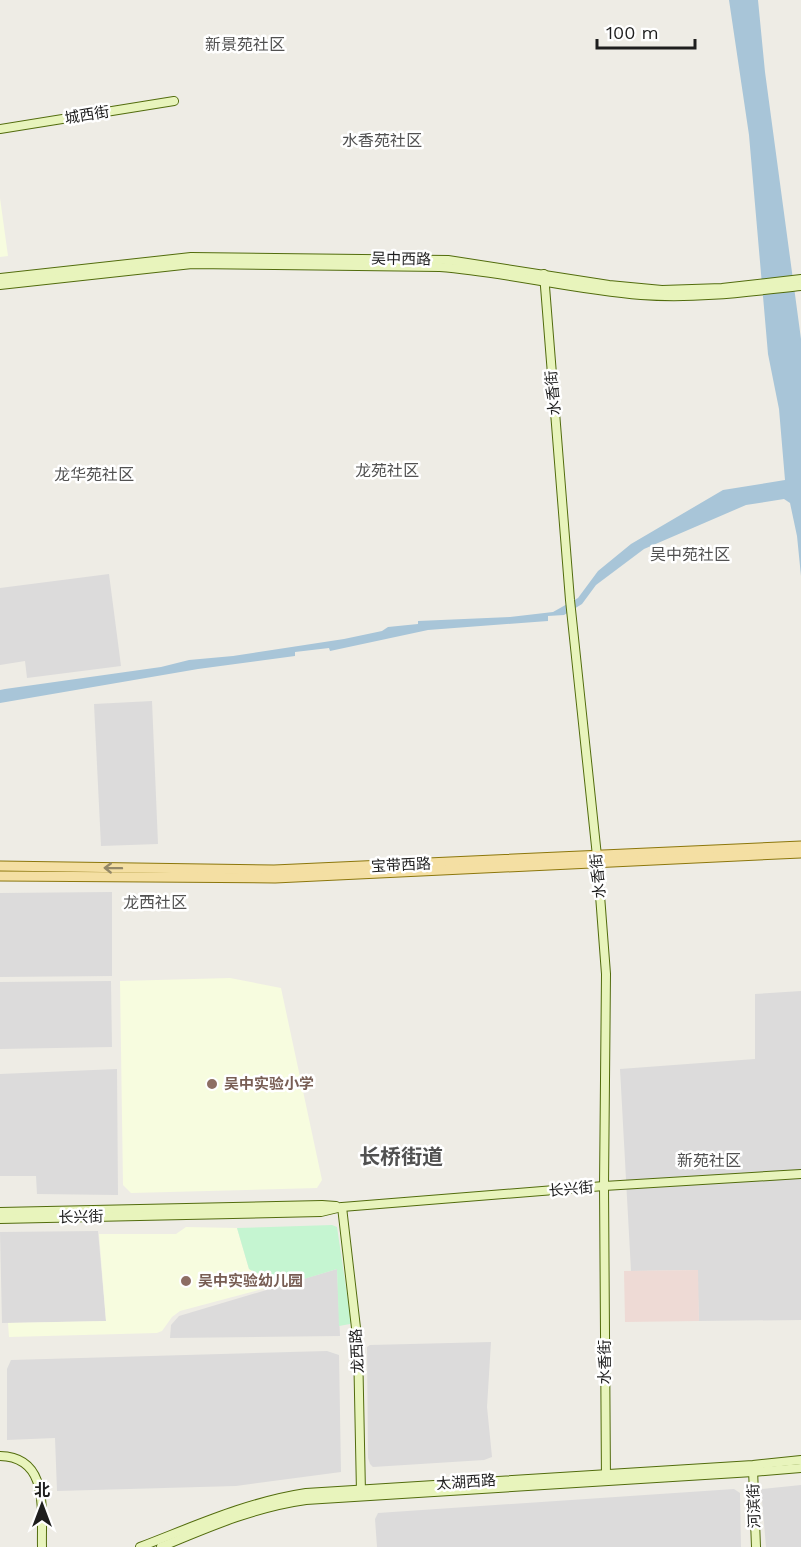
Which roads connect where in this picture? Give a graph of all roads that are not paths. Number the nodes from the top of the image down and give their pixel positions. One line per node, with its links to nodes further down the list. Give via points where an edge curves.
1 (174, 101): 2 (street, 城西街)
2 (0, 129)
3 (0, 278): 4 (street, 吴中西路, via 191,257 433,260 465,262)
4 (544, 278): 5 (street, 吴中西路, via 662,290); 6 (street, 吴中西路, via 440,267 192,264); 9 (street, 水香街, via 571,612)
5 (799, 283)
6 (0, 285)
7 (801, 846): 9 (main road, 宝带西路)
8 (801, 853): 9 (main road, 宝带西路)
9 (597, 860): 10 (main road, 宝带西路, one-way to 10, via 274,870); 11 (main road, 宝带西路, via 275,878); 13 (street, 水香街, via 606,974)
10 (0, 866)
11 (0, 876)
12 (801, 1174): 13 (street, 长兴街)
13 (604, 1186): 14 (street, 长兴街); 21 (street, 水香街)
14 (342, 1207): 15 (street, 长兴街); 16 (street, 长兴街, via 321,1212); 22 (street, 龙西路, via 358,1345)
15 (0, 1212)
16 (0, 1219)
17 (1, 1456): 23 (street, via 22,1461 37,1479)
18 (801, 1460): 20 (street, 太湖西路)
19 (801, 1468): 20 (street, 太湖西路)
20 (753, 1469): 21 (street, 太湖西路); 26 (street, 河滨街)
21 (605, 1477): 22 (street, 太湖西路)
22 (361, 1493): 24 (street, 太湖西路, via 306,1493 265,1501); 25 (street, 太湖西路, via 267,1508)
23 (42, 1547)
24 (141, 1547)
25 (161, 1547)
26 (756, 1547)

